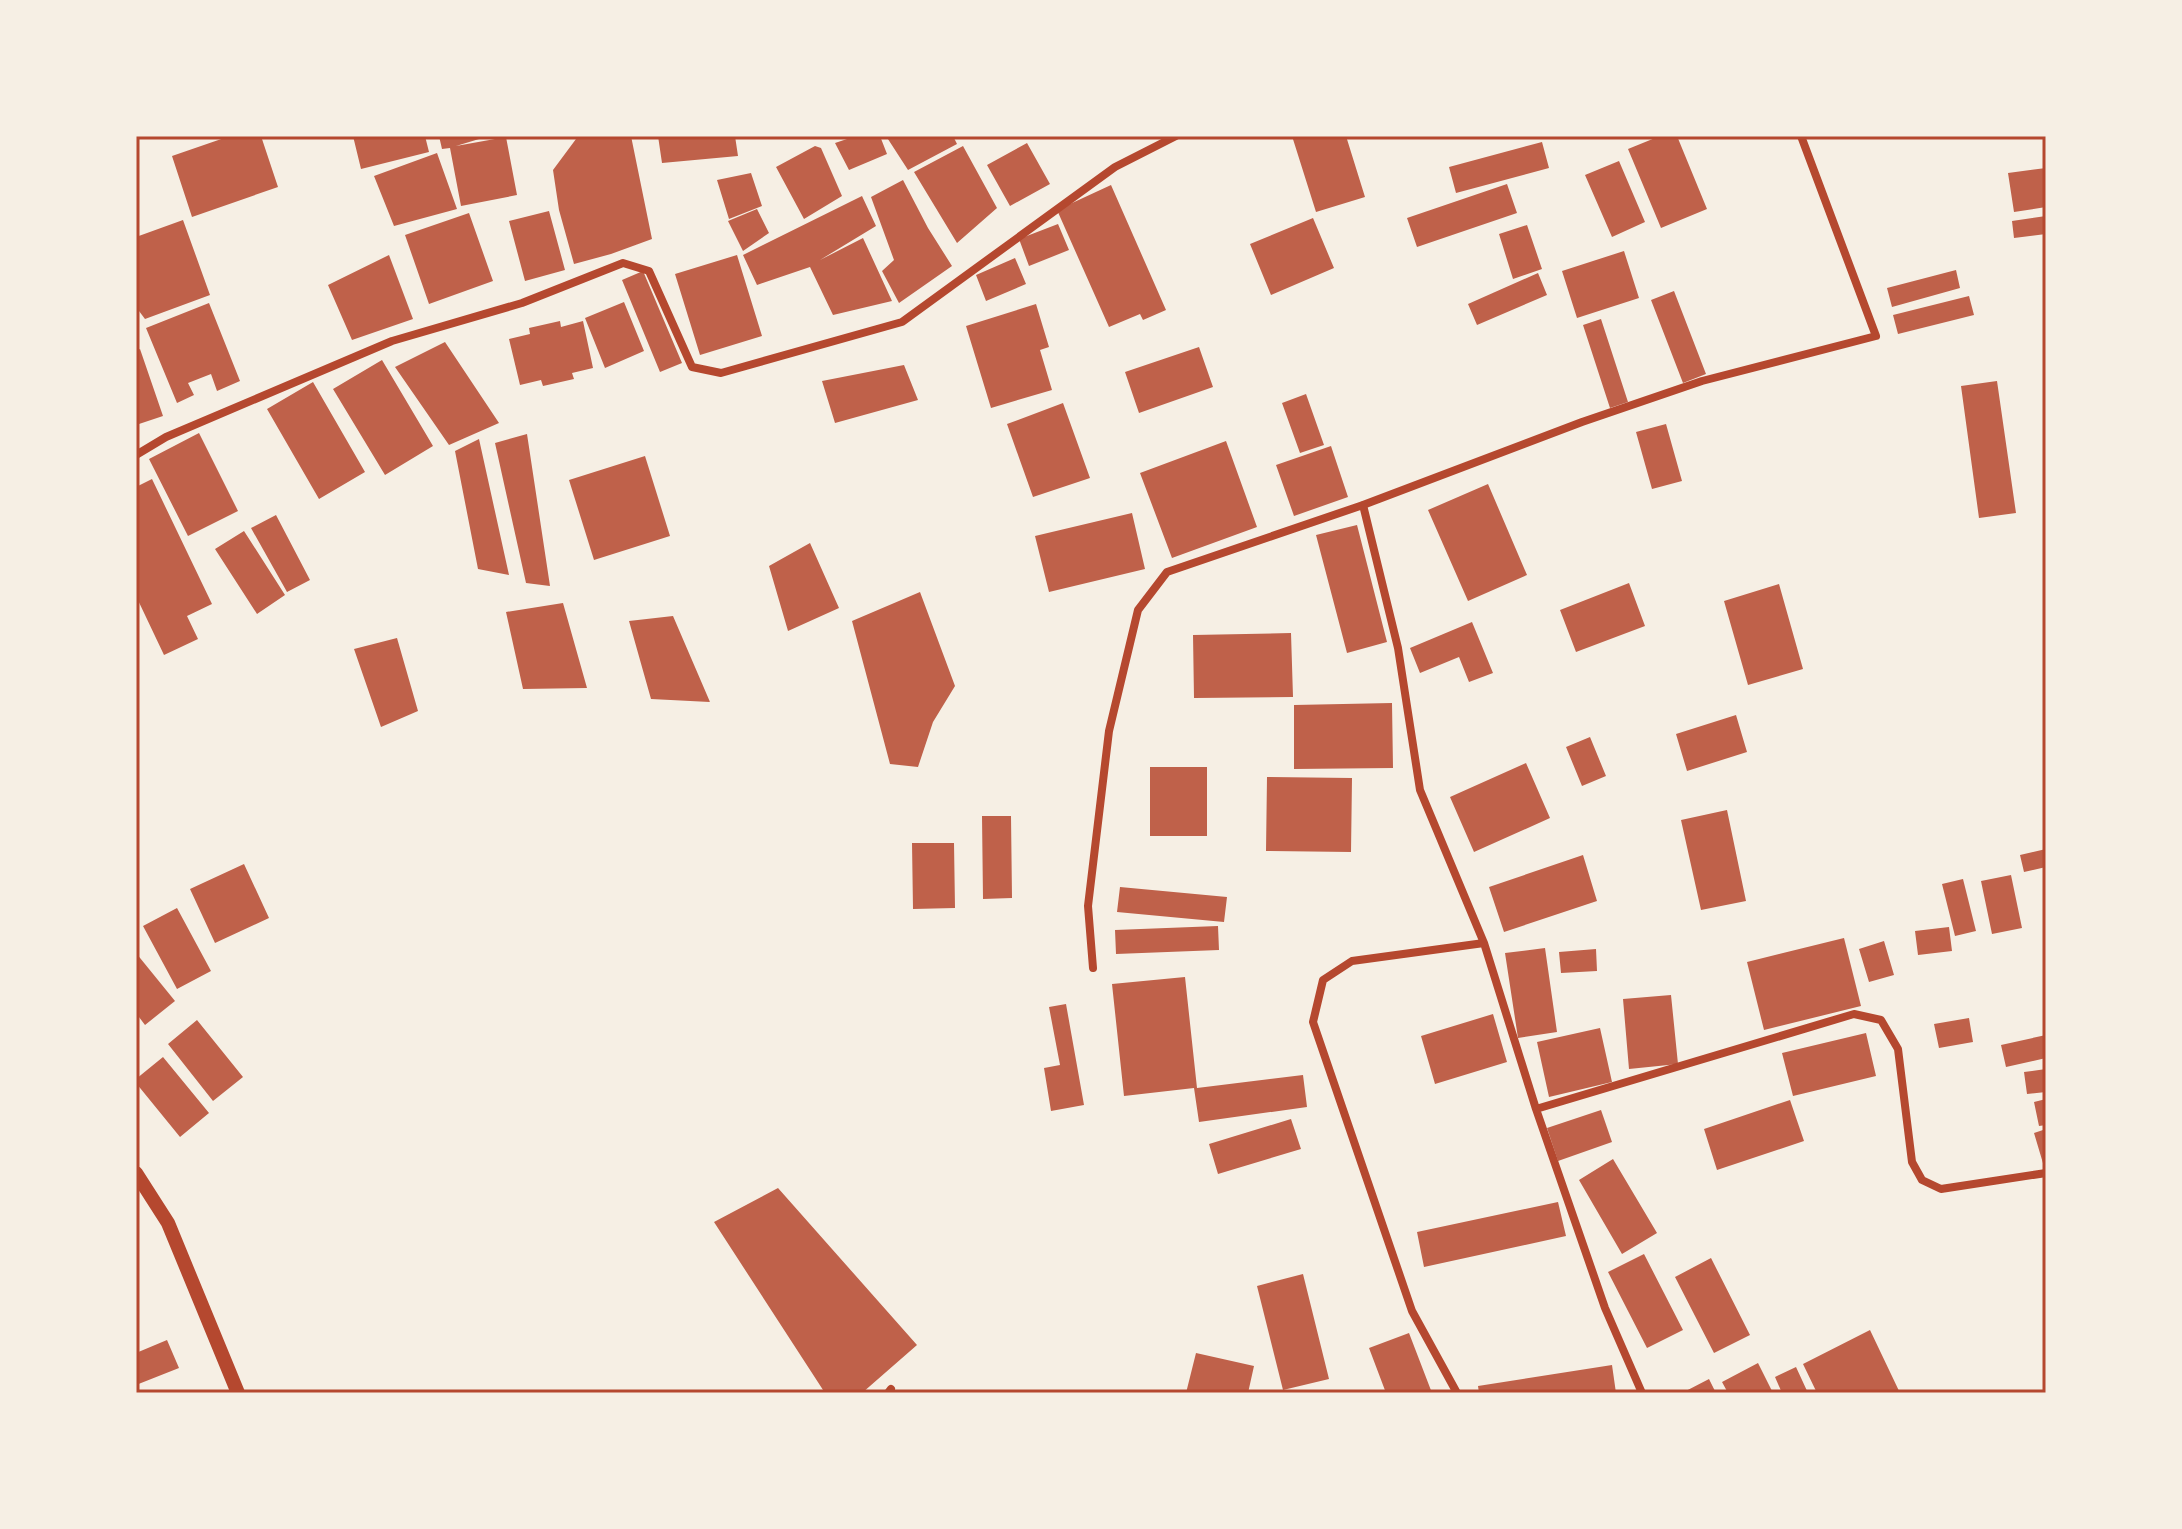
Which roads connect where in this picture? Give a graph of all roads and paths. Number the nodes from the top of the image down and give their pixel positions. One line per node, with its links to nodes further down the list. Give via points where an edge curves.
1 (1176, 136): 3 (street, via 1115,167 902,322 721,373 692,367 649,271 623,263 522,303 392,341 166,437)
2 (1801, 136): 4 (street, via 1876,336 1702,381)
3 (136, 455)
4 (1363, 505): 5 (street, via 1398,648 1420,790); 6 (street, via 1167,572 1138,610 1109,731 1088,906)
5 (1484, 943): 7 (street); 11 (street, via 1352,961 1323,980 1313,1022 1412,1311)
6 (1093, 968)
7 (1536, 1109): 9 (street, via 1854,1014 1881,1020 1898,1049 1912,1162 1922,1180 1941,1189); 12 (street, via 1605,1308)
8 (136, 1173): 10 (street, via 168,1223)
9 (2046, 1173)
10 (238, 1393)
11 (1457, 1393)
12 (1642, 1393)

